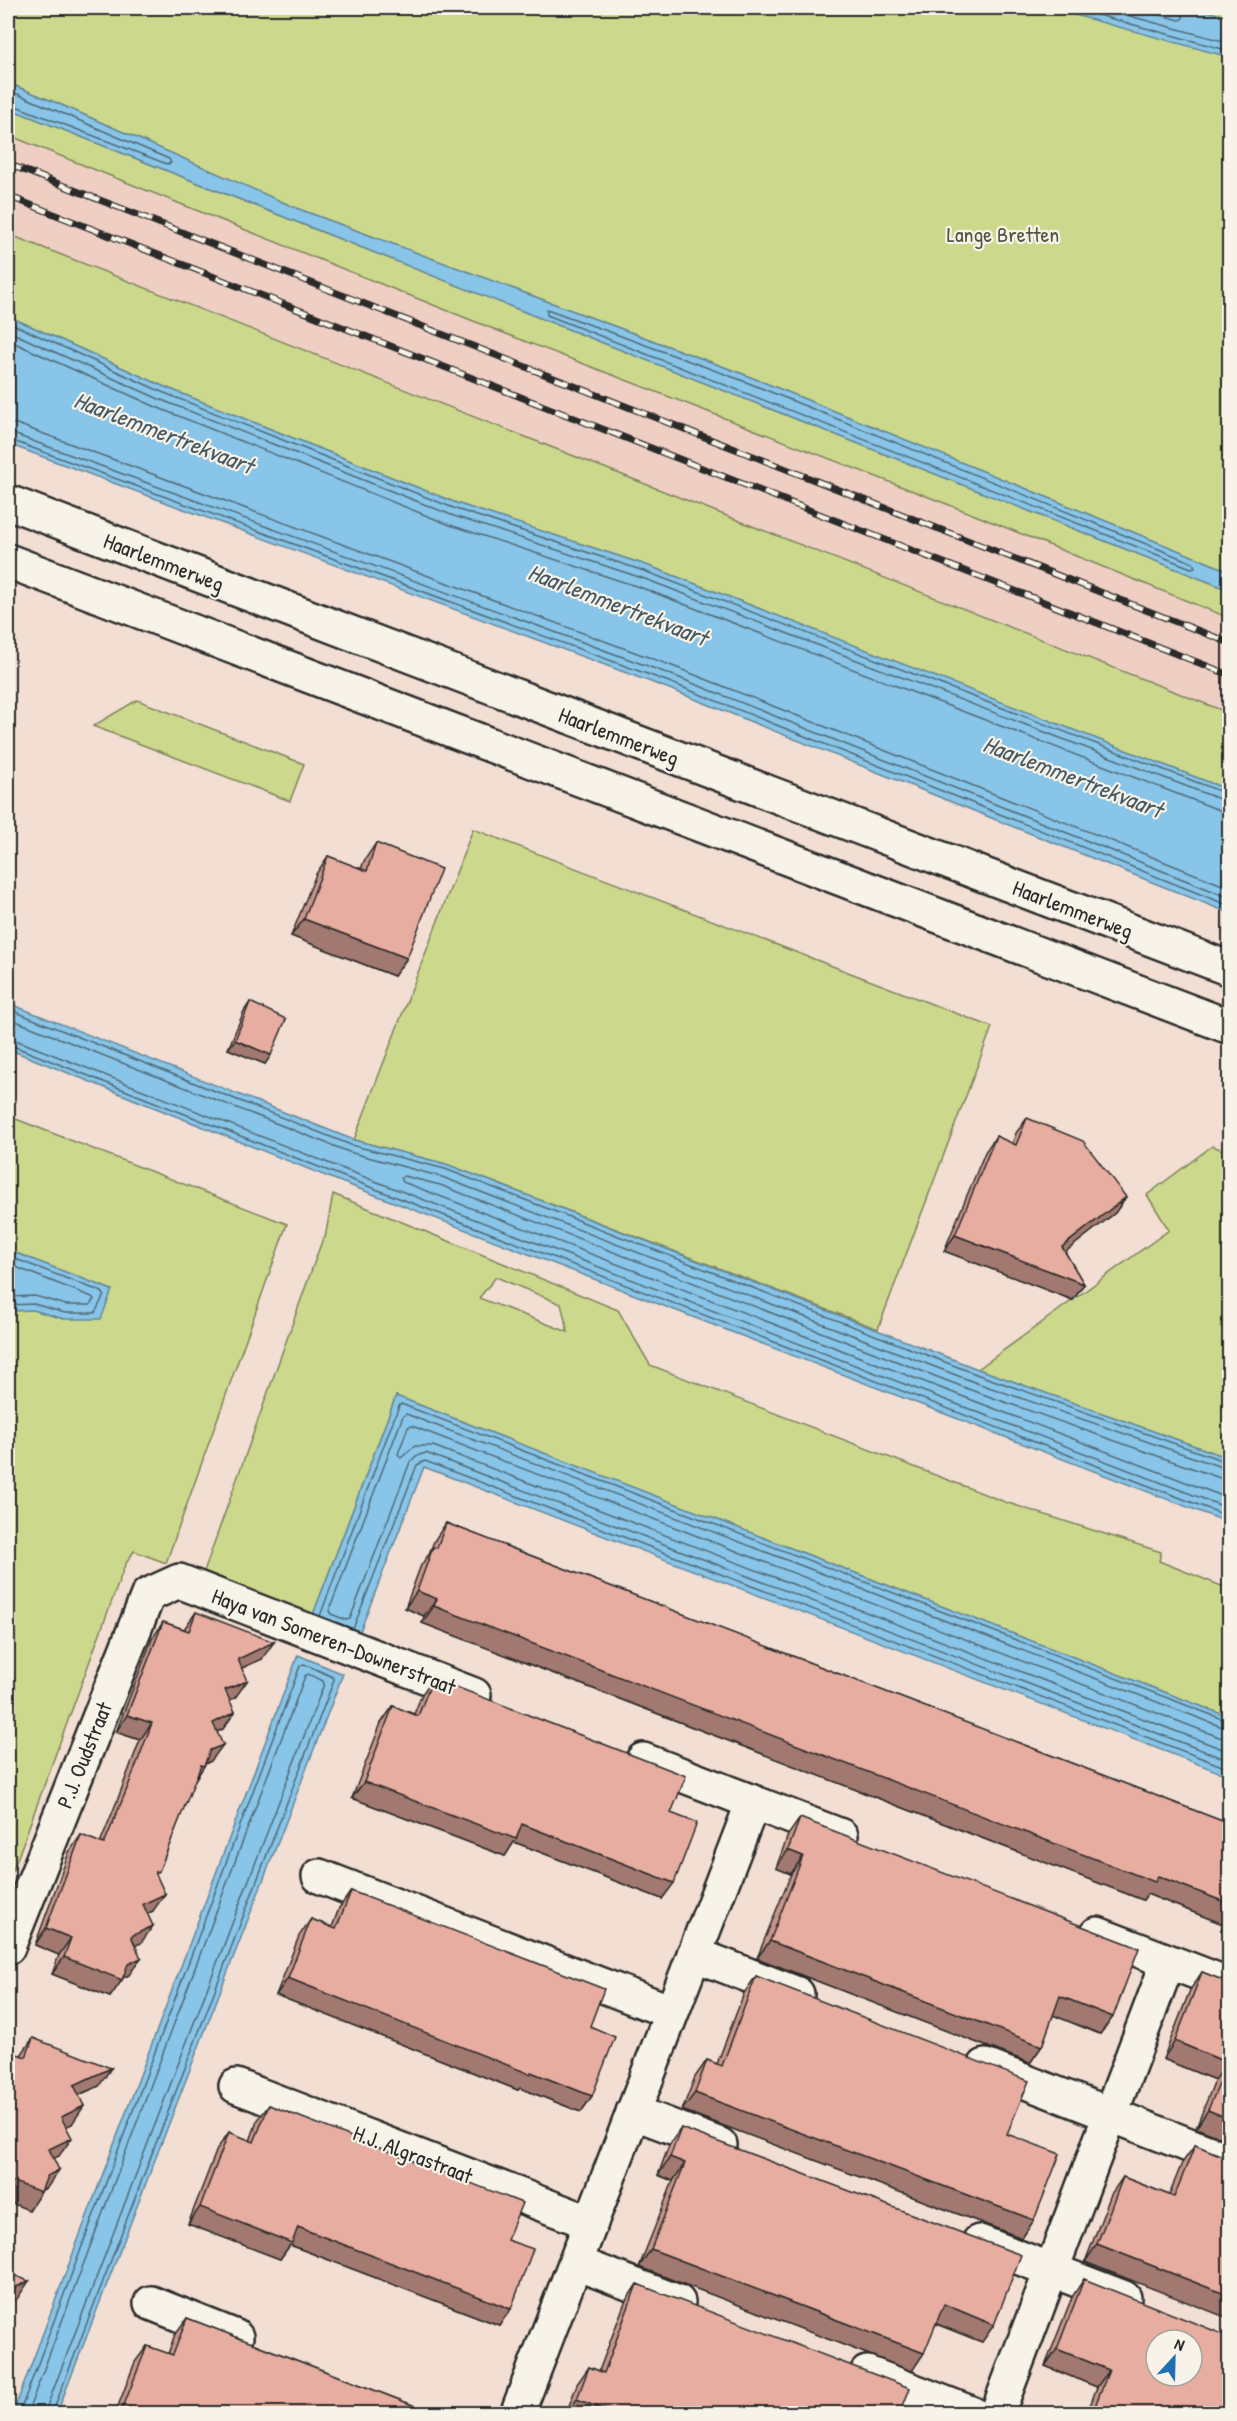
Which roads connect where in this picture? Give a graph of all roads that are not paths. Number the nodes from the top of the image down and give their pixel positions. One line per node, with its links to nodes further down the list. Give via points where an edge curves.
1 (8, 502): 3 (street, Haarlemmerweg)
2 (8, 561): 4 (street)
3 (1230, 969)
4 (1230, 1027)
5 (179, 1581): 6 (street, Haya van Someren-Downerstraat); 12 (street, P.J. Oudstraat, via 148,1595)
6 (500, 1705)
7 (621, 1751): 8 (street)
8 (753, 1802): 9 (street); 13 (street)
9 (873, 1848)
10 (319, 1876): 17 (street)
11 (1070, 1924): 14 (street)
12 (8, 1947)
13 (694, 1954): 16 (street); 17 (street)
14 (1168, 1962): 15 (street); 21 (street)
15 (1230, 1985)
16 (825, 2005)
17 (671, 2012): 20 (street)
18 (957, 2055): 21 (street)
19 (236, 2086): 24 (street, H.J. Algrastraat)
20 (633, 2112): 22 (street); 24 (street)
21 (1110, 2116): 23 (street); 27 (street)
22 (744, 2153)
23 (1230, 2161)
24 (591, 2223): 26 (street)
25 (954, 2232): 27 (street)
26 (576, 2263): 30 (street); 33 (street)
27 (1052, 2269): 29 (street); 35 (street)
28 (152, 2303): 31 (street)
29 (1154, 2309)
30 (709, 2313)
31 (260, 2347)
32 (842, 2364): 34 (street)
33 (517, 2414)
34 (973, 2414)
35 (998, 2414)

